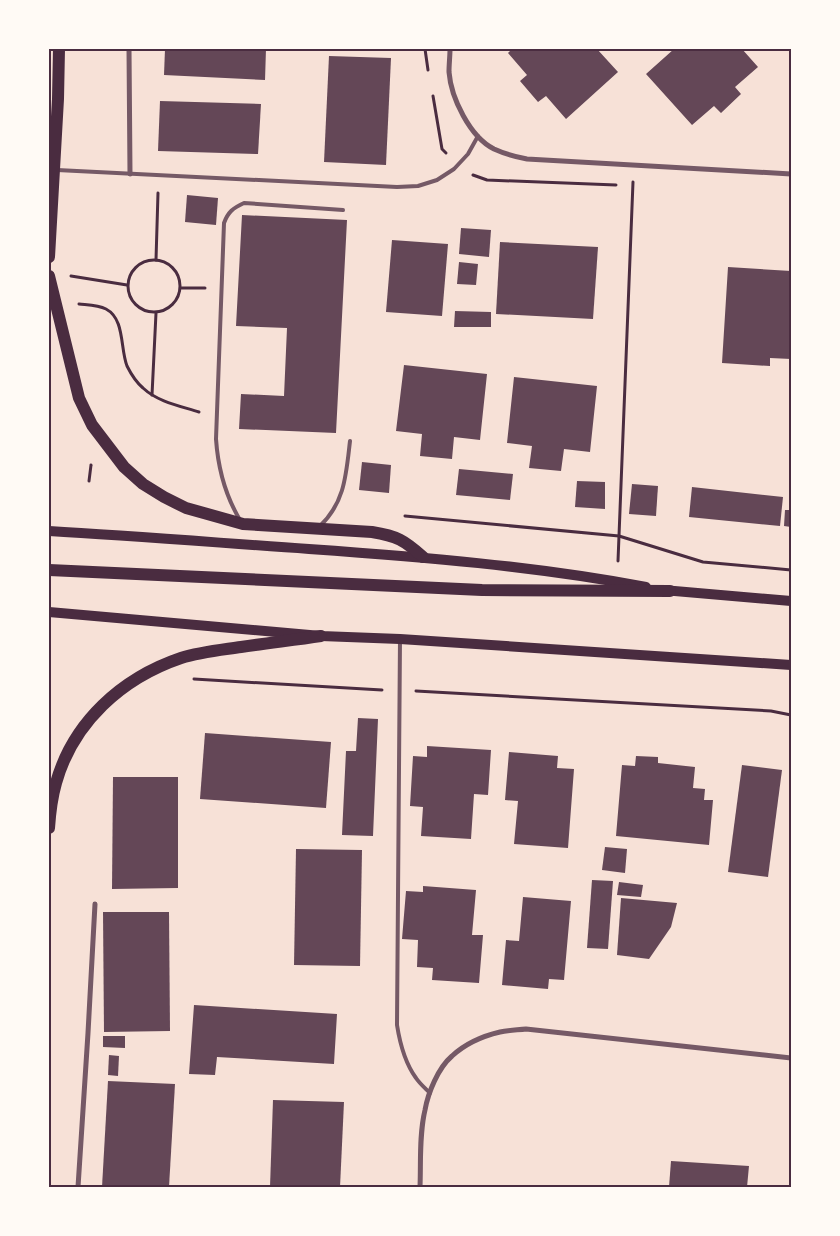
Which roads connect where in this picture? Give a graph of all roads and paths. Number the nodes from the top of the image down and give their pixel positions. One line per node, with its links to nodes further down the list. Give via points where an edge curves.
1 (59, 49): 6 (main road)
2 (129, 49): 7 (street)
3 (450, 49): 4 (street, via 452,90 458,107)
4 (478, 136): 5 (street, via 492,148 527,159); 9 (lane, via 468,154 454,168 437,180 418,186)
5 (634, 166): 8 (street); 29 (path)
6 (54, 170): 7 (lane); 11 (main road)
7 (130, 174): 9 (lane)
8 (791, 174)
9 (159, 175): 12 (path)
10 (343, 210): 17 (lane, via 244,203 235,207 224,223)
11 (49, 257)
12 (156, 260): 15 (path, via 136,266); 16 (path, via 166,262 174,269)
13 (49, 276): 18 (main road)
14 (68, 276): 15 (path)
15 (127, 285): 19 (path, via 132,302 147,312)
16 (181, 288): 17 (path); 19 (path, via 173,305)
17 (222, 288): 21 (lane)
18 (55, 301): 20 (path, via 107,310 119,326 128,366 142,387); 26 (main road, via 79,398 92,424 124,468 164,498 186,508)
19 (156, 313): 20 (path)
20 (152, 395): 21 (path)
21 (217, 417): 26 (lane, via 217,458 221,476)
22 (350, 441): 27 (lane, via 341,495 334,510)
23 (91, 465): 24 (path)
24 (89, 482)
25 (403, 516): 29 (path)
26 (242, 524): 27 (main road)
27 (317, 529): 30 (main road, via 391,535 409,544)
28 (49, 531): 30 (main road)
29 (619, 536): 32 (path, via 703,562); 33 (path)
30 (423, 557): 33 (main road)
31 (49, 570): 34 (main road, via 482,590)
32 (791, 570)
33 (617, 581): 34 (main road)
34 (670, 591): 35 (main road)
35 (791, 602)
36 (49, 612): 37 (main road)
37 (321, 636): 38 (main road); 43 (main road, via 207,652 182,658 136,678 100,708 73,742 56,782)
38 (400, 639): 39 (main road); 41 (lane)
39 (791, 665)
40 (188, 679): 41 (path)
41 (399, 691): 42 (path); 46 (lane, via 397,1025 406,1060)
42 (791, 714)
43 (49, 828)
44 (95, 904): 47 (street)
45 (791, 1058): 46 (street, via 526,1029 500,1032 474,1041 451,1056)
46 (430, 1093): 48 (street, via 422,1127)
47 (78, 1187)
48 (420, 1187)

